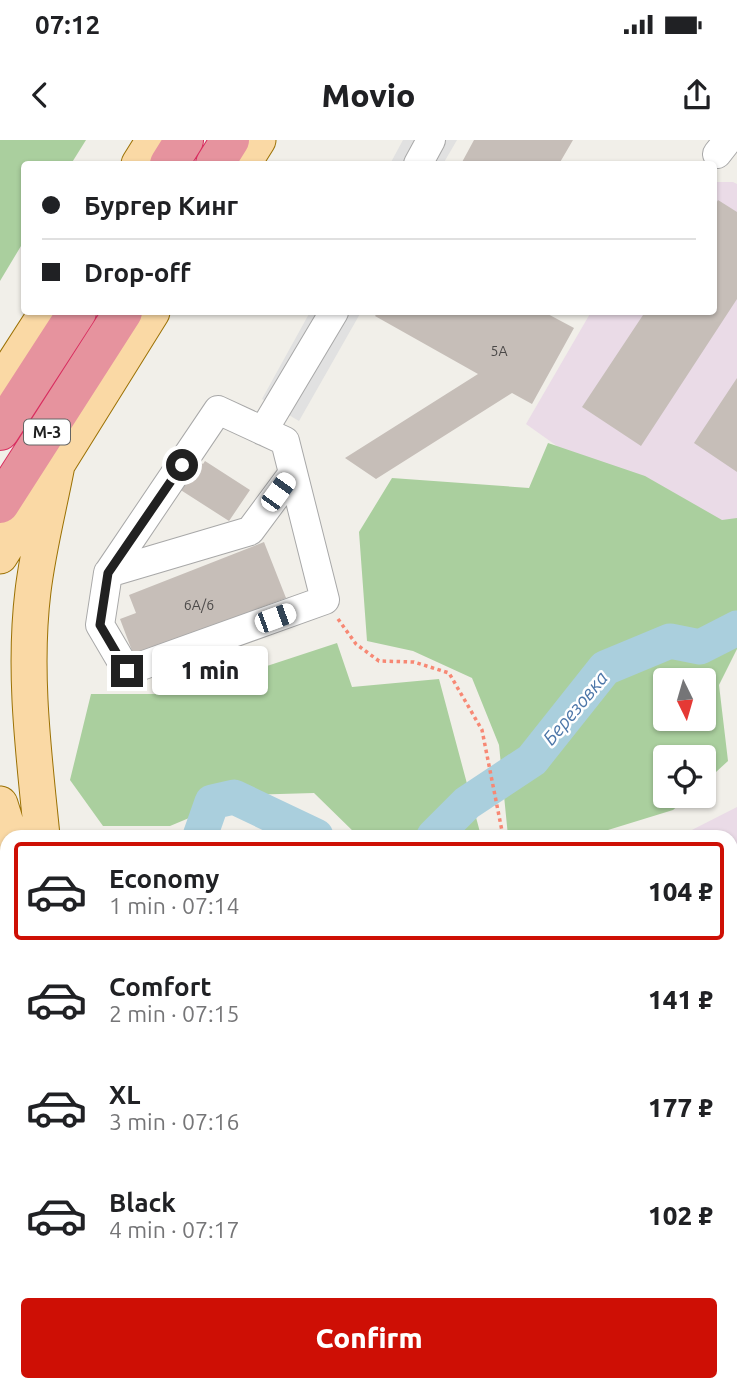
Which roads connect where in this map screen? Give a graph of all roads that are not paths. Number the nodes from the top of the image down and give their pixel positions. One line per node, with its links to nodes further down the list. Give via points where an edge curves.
1 (154, 140): 6 (main road)
2 (184, 140): 7 (highway)
3 (230, 140): 8 (highway)
4 (258, 140): 9 (main road)
5 (431, 140): 10 (lane)
6 (141, 161)
7 (171, 161)
8 (217, 161)
9 (245, 161)
10 (420, 161)
11 (44, 315): 16 (main road)
12 (75, 315): 18 (highway, М-3)
13 (121, 315): 22 (highway, М-3)
14 (150, 315): 20 (main road)
15 (332, 315): 19 (lane)
16 (12, 351): 17 (main road)
17 (0, 385)
18 (0, 430)
19 (263, 431): 21 (lane, via 285,442); 24 (lane, via 218,410)
20 (57, 465): 23 (main road); 27 (main road, via 33,592 30,710)
21 (293, 473): 24 (lane, via 250,531); 24 (lane, via 325,600 127,671 100,625)
22 (0, 504)
23 (0, 556)
24 (108, 573)
25 (0, 804): 26 (main road)
26 (8, 830)
27 (41, 830)

